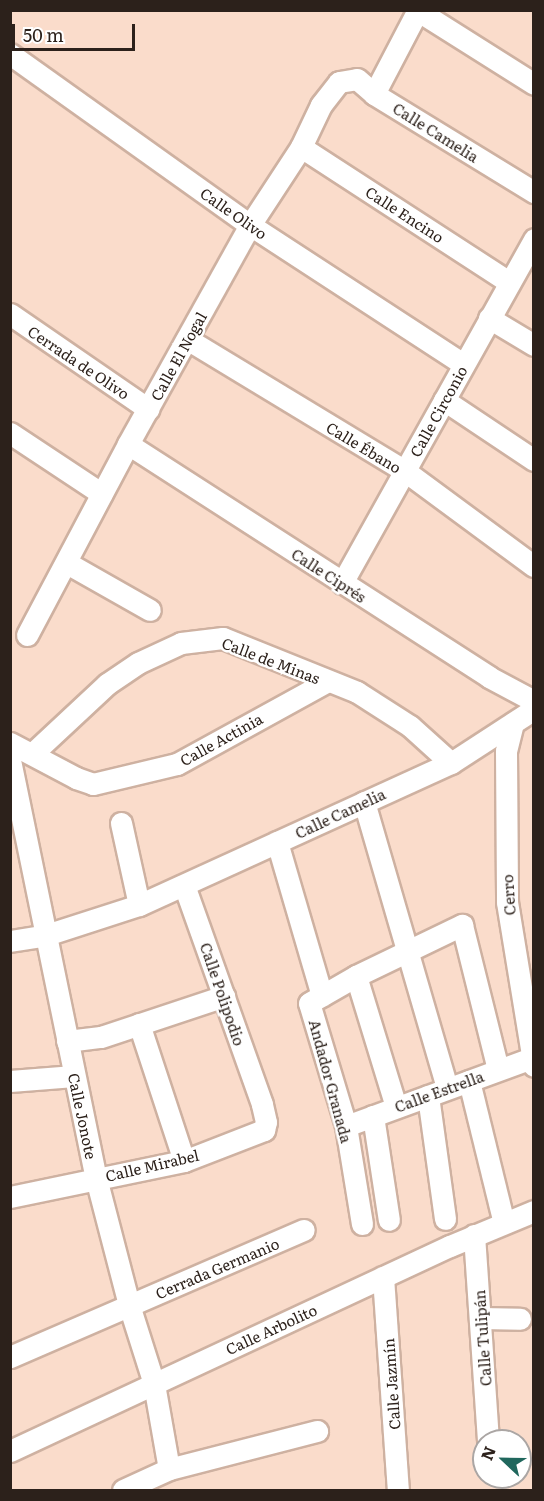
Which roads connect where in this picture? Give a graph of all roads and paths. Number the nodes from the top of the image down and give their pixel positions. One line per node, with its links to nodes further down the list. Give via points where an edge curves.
1 (418, 11): 4 (street); 5 (street)
2 (10, 54): 8 (street, Calle Olivo)
3 (339, 82): 5 (street, Calle Camelia, via 357,79); 6 (street, Calle El Nogal, via 321,105)
4 (534, 84)
5 (374, 94): 7 (street, Calle Camelia)
6 (301, 147): 8 (street, Calle El Nogal); 10 (street, Calle Encino)
7 (534, 192)
8 (250, 225): 13 (street, Calle El Nogal); 15 (street, Calle Olivo)
9 (532, 245): 10 (street, Calle Circonio)
10 (509, 282): 12 (street, Calle Circonio)
11 (10, 314): 17 (street, Cerrada de Olivo)
12 (489, 318): 14 (street); 15 (street, Calle Circonio)
13 (187, 339): 17 (street, Calle El Nogal); 21 (street, Calle Ébano)
14 (534, 345)
15 (464, 364): 16 (street, Calle Circonio)
16 (444, 400): 20 (street); 21 (street, Calle Circonio)
17 (148, 409): 19 (street, Calle El Nogal)
18 (10, 433): 22 (street)
19 (128, 444): 22 (street, Calle El Nogal); 25 (street, Calle Ciprés)
20 (534, 460)
21 (405, 471): 24 (street, Calle Ébano); 25 (street, Calle Circonio)
22 (102, 494): 23 (street, Calle El Nogal)
23 (67, 563): 26 (street); 27 (street, Calle El Nogal)
24 (534, 566)
25 (342, 583): 29 (street, Calle Ciprés, via 489,677)
26 (150, 610)
27 (27, 635)
28 (328, 681): 33 (street, Calle Actinia, via 177,764 156,770 93,784); 33 (street, Calle de Minas, via 222,638 181,643 138,663 107,684); 35 (street, Calle de Minas, via 357,692 410,726)
29 (534, 701)
30 (534, 709): 31 (street, Calle Camelia)
31 (513, 723): 35 (street, Calle Camelia); 49 (street, Cerro, via 506,751 507,902)
32 (10, 743): 33 (street, Calle Actinia)
33 (32, 754)
34 (10, 760): 41 (street, Calle Jonote)
35 (451, 763): 36 (street, Calle Camelia)
36 (364, 802): 38 (street, Calle Camelia); 43 (street)
37 (121, 823): 40 (street)
38 (277, 842): 39 (street, Calle Camelia); 46 (street)
39 (184, 885): 40 (street, Calle Camelia); 45 (street, Calle Polipodio)
40 (139, 905): 41 (street, Calle Camelia)
41 (46, 935): 42 (street, Calle Camelia); 48 (street, Calle Jonote)
42 (10, 941)
43 (408, 951): 44 (street, Andador Granada); 50 (street, Andador Granada, via 462,925); 54 (street)
44 (356, 976): 46 (street, Andador Granada); 57 (street)
45 (224, 996): 47 (street); 56 (street, Calle Polipodio)
46 (322, 996): 59 (street, Andador Granada, via 309,1003)
47 (139, 1024): 48 (street, via 101,1037); 60 (street)
48 (68, 1041): 51 (street, Calle Jonote)
49 (533, 1062): 50 (street, Calle Estrella)
50 (498, 1069): 53 (street, Calle Estrella)
51 (74, 1076): 52 (street); 61 (street, Calle Jonote)
52 (10, 1081)
53 (469, 1081): 54 (street, Calle Estrella); 66 (street)
54 (447, 1088): 55 (street, Calle Estrella)
55 (428, 1096): 57 (street, Calle Estrella); 64 (street)
56 (262, 1104): 60 (street, Calle Mirabel, via 264,1130)
57 (396, 1107): 58 (street, Calle Estrella)
58 (373, 1116): 59 (street, Calle Estrella); 65 (street)
59 (346, 1126): 67 (street, Andador Granada)
60 (184, 1161): 61 (street, Calle Mirabel)
61 (96, 1178): 62 (street, Calle Mirabel); 71 (street, Calle Jonote)
62 (10, 1197)
63 (534, 1211): 66 (street, Calle Arbolito)
64 (446, 1219)
65 (389, 1220)
66 (504, 1223): 69 (street, Calle Arbolito)
67 (362, 1224)
68 (304, 1230): 71 (street, Cerrada Germanio)
69 (474, 1235): 70 (street, Calle Arbolito); 72 (street, Calle Tulipán)
70 (383, 1277): 75 (street, Calle Arbolito); 81 (street, Calle Jazmín)
71 (129, 1305): 74 (street, Cerrada Germanio); 75 (street, Calle Jonote)
72 (481, 1318): 73 (street); 76 (street, Calle Tulipán)
73 (520, 1319)
74 (10, 1357)
75 (154, 1384): 78 (street, Calle Arbolito); 79 (street, Calle Jonote)
76 (487, 1429)
77 (317, 1431): 79 (street)
78 (10, 1451)
79 (169, 1469): 80 (street)
80 (123, 1491)
81 (398, 1491)

